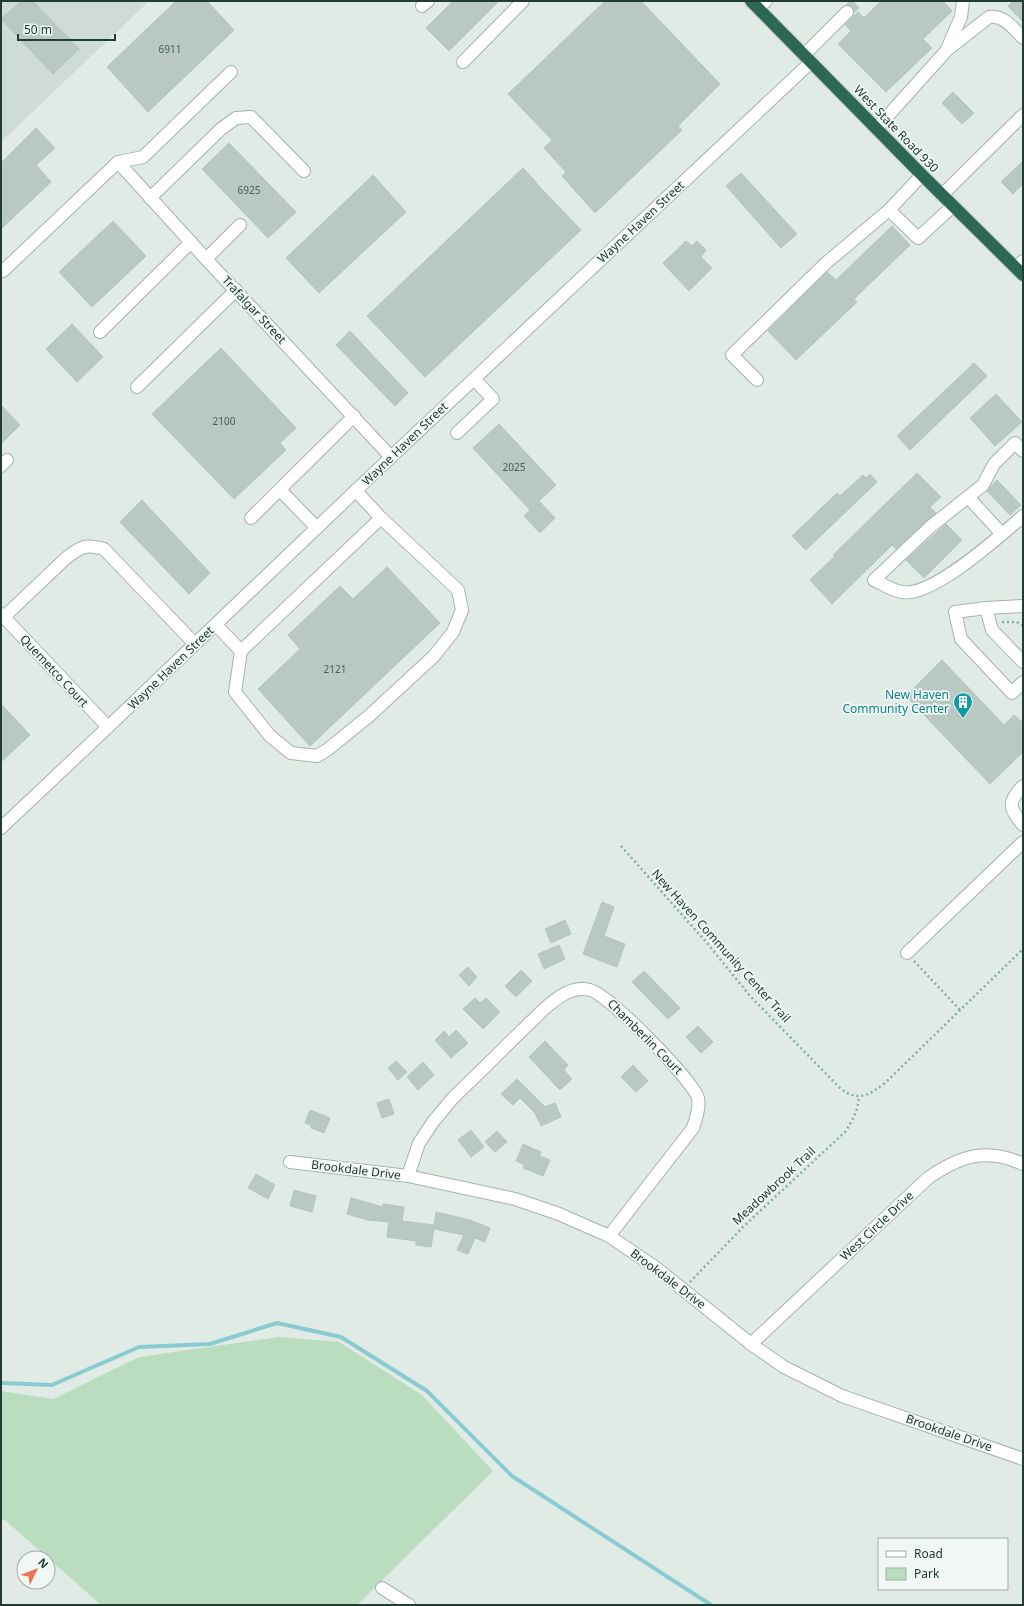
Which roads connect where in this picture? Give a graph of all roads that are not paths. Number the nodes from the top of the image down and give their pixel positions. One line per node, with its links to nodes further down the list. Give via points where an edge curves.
1 (523, 1): 8 (street)
2 (963, 1): 6 (street, via 960,17)
3 (758, 3): 7 (highway, West State Road 930)
4 (847, 12): 7 (street, Wayne Haven Street)
5 (1023, 38): 6 (street, via 1003,20 996,16 989,17)
6 (947, 50): 11 (street)
7 (807, 59): 11 (highway, West State Road 930); 26 (street, Wayne Haven Street)
8 (463, 62)
9 (231, 72): 12 (street, via 143,157)
10 (1022, 117): 15 (street)
11 (877, 128): 14 (highway, West State Road 930)
12 (118, 162): 16 (street, Trafalgar Street); 23 (street)
13 (304, 171): 16 (street, via 251,117 236,118 221,129)
14 (922, 175): 15 (highway, West State Road 930); 18 (street)
15 (942, 195): 17 (highway, West State Road 930)
16 (150, 198): 20 (street, Trafalgar Street)
17 (953, 206): 18 (street, via 918,238); 22 (highway, West State Road 930)
18 (889, 210): 27 (street, via 826,263 732,355)
19 (240, 225): 21 (street)
20 (191, 242): 21 (street, Trafalgar Street); 25 (street)
21 (206, 259): 24 (street, Trafalgar Street)
22 (1021, 268)
23 (3, 271)
24 (236, 290): 28 (street); 29 (street, Trafalgar Street)
25 (100, 332)
26 (474, 379): 30 (street, via 493,399); 32 (street, Wayne Haven Street)
27 (757, 380)
28 (137, 387)
29 (354, 416): 32 (street, Trafalgar Street); 33 (street)
30 (456, 433)
31 (1023, 451): 35 (street, via 1015,443 994,464 983,485)
32 (391, 457): 34 (street, Wayne Haven Street)
33 (280, 490): 37 (street); 39 (street)
34 (356, 491): 38 (street); 39 (street, Wayne Haven Street)
35 (968, 497): 40 (street); 40 (street, via 874,580 903,593 925,589 951,575)
36 (1023, 516): 40 (street)
37 (251, 518)
38 (381, 518): 46 (street); 46 (street, via 458,590 462,610 453,632 434,656 369,716 317,756 291,753 270,736 235,692)
39 (317, 528): 44 (street, Wayne Haven Street)
40 (1002, 534)
41 (1023, 606): 42 (street)
42 (986, 608): 47 (street, via 992,630); 48 (street, via 955,612 961,639 1012,693)
43 (2, 615): 45 (street, via 66,558 78,549 89,546 104,549); 49 (street, Quemetco Court)
44 (216, 625): 45 (street, Wayne Haven Street); 46 (street)
45 (195, 644): 49 (street, Wayne Haven Street)
46 (241, 651)
47 (1023, 662)
48 (1023, 682)
49 (108, 727): 52 (street, Wayne Haven Street)
50 (1023, 786): 51 (street, via 1016,793 1011,807)
51 (1023, 825)
52 (1, 828)
53 (1023, 842): 54 (street)
54 (907, 953)
55 (290, 1162): 57 (street, Brookdale Drive)
56 (1023, 1164): 59 (street, West Circle Drive, via 999,1155 982,1155 963,1158 946,1166 928,1178)
57 (408, 1176): 58 (street, Brookdale Drive, via 515,1199); 58 (street, Chamberlin Court, via 419,1143 452,1099 558,997 572,990 590,990 606,998 678,1068 698,1098 693,1128)
58 (610, 1236): 59 (street, Brookdale Drive, via 655,1267)
59 (751, 1344): 60 (street, Brookdale Drive, via 784,1367 842,1396)
60 (1023, 1459)
61 (382, 1588): 62 (street)
62 (410, 1605)

